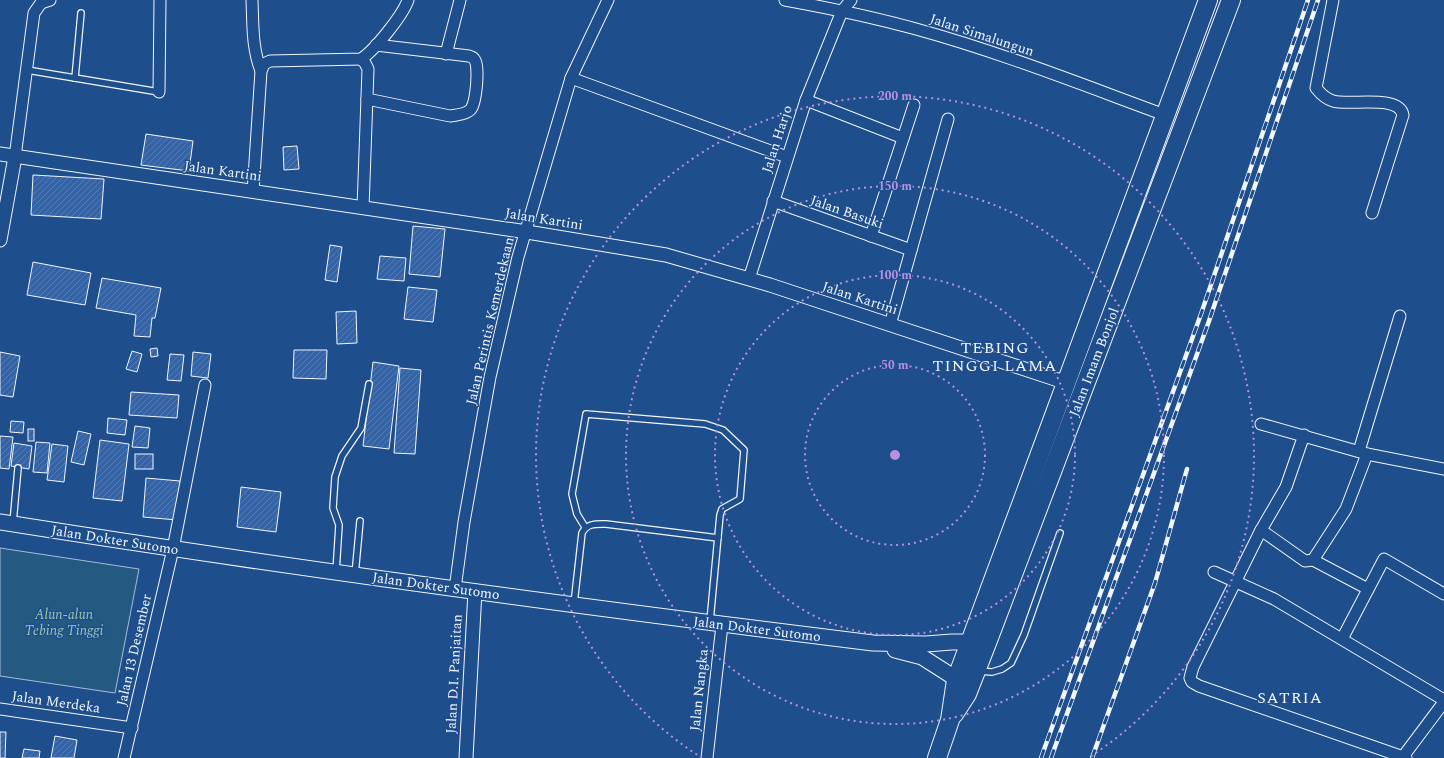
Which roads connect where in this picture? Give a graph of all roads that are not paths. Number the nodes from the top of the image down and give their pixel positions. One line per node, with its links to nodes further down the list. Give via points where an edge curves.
1 (50, 0): 17 (street, via 41,2 34,13)
2 (160, 0): 21 (street)
3 (252, 0): 18 (street, via 253,42)
4 (408, 0): 14 (street, via 404,10)
5 (460, 0): 15 (street)
6 (608, 0): 20 (street, Jalan Perintis Kemerdekaan)
7 (785, 0): 12 (street, Jalan Simalungun)
8 (851, 0): 12 (street, Jalan Harjo)
9 (1208, 0): 25 (highway, Jalan Imam Bonjol)
10 (1231, 0): 45 (highway, Jalan Imam Bonjol)
11 (1333, 0): 34 (street, via 1316,88 1331,101 1387,103 1400,108 1403,115)
12 (842, 11): 23 (street, Jalan Harjo); 25 (street, Jalan Simalungun, via 916,29 971,46)
13 (82, 13): 19 (lane)
14 (376, 45): 15 (street); 16 (street)
15 (446, 54): 22 (street, via 469,56 478,67 475,101 471,110 450,116)
16 (361, 59): 18 (street, via 270,62 264,64); 22 (street, via 368,69)
17 (27, 70): 19 (lane); 29 (street)
18 (261, 71): 31 (street)
19 (75, 78): 21 (lane)
20 (571, 78): 30 (street); 35 (street, Jalan Perintis Kemerdekaan)
21 (159, 92)
22 (367, 99): 33 (street)
23 (806, 100): 27 (street); 30 (street, Jalan Harjo)
24 (914, 105): 27 (street)
25 (1165, 115): 42 (highway, Jalan Imam Bonjol)
26 (948, 119): 38 (street)
27 (903, 138): 36 (street)
28 (0, 154): 29 (street, Jalan Kartini)
29 (15, 157): 31 (street, Jalan Kartini); 37 (street)
30 (788, 157): 32 (street, Jalan Harjo)
31 (254, 192): 33 (street, Jalan Kartini)
32 (773, 201): 36 (street, Jalan Basuki); 39 (street, Jalan Harjo)
33 (363, 208): 35 (street, Jalan Kartini)
34 (1372, 213)
35 (527, 232): 39 (street, Jalan Kartini, via 666,255); 63 (street, Jalan Perintis Kemerdekaan, via 518,257 490,377 464,522)
36 (871, 236): 38 (street, Jalan Basuki)
37 (0, 240)
38 (911, 250): 41 (street)
39 (748, 279): 41 (street, Jalan Kartini)
40 (1400, 316): 48 (street)
41 (890, 325): 42 (street, Jalan Kartini)
42 (1067, 383): 45 (street); 70 (highway, Jalan Imam Bonjol)
43 (369, 384): 60 (lane, via 361,428 342,456 335,477 334,508 340,525)
44 (205, 385): 57 (street, Jalan 13 Desember)
45 (1084, 388): 70 (highway, Jalan Imam Bonjol)
46 (1261, 424): 47 (street)
47 (1304, 435): 48 (street); 54 (street, via 1286,487)
48 (1363, 453): 50 (street); 58 (street, via 1346,509)
49 (18, 468): 52 (lane)
50 (1444, 469)
51 (360, 521): 61 (lane)
52 (7, 523): 57 (main road, Jalan Dokter Sutomo)
53 (585, 528): 56 (lane, via 594,524 606,524); 56 (lane, via 577,514 572,494 584,418 586,414 592,414 705,424 723,430 741,446 744,450 740,499 722,509); 67 (lane, via 582,533)
54 (1261, 530): 58 (street, via 1306,561); 62 (street)
55 (1060, 533): 72 (lane, via 1024,635 1011,663 1002,669)
56 (718, 538): 68 (lane)
57 (173, 549): 60 (main road, Jalan Dokter Sutomo); 75 (street, Jalan 13 Desember)
58 (1313, 560): 64 (street)
59 (1214, 572): 62 (street)
60 (336, 573): 61 (main road, Jalan Dokter Sutomo)
61 (355, 575): 63 (main road, Jalan Dokter Sutomo)
62 (1237, 582): 69 (street, via 1274,599); 80 (street, via 1193,667 1190,678 1192,682)
63 (455, 589): 65 (main road, Jalan Dokter Sutomo)
64 (1368, 589): 66 (street, via 1384,559); 69 (street)
65 (475, 591): 67 (main road, Jalan Dokter Sutomo); 77 (street, Jalan D.I. Panjaitan)
66 (1444, 594)
67 (574, 605): 68 (main road, Jalan Dokter Sutomo)
68 (716, 624): 71 (main road, Jalan Dokter Sutomo); 78 (street, Jalan Nangka)
69 (1342, 639): 73 (street)
70 (979, 642): 71 (main road, Jalan Dokter Sutomo); 72 (highway, Jalan Imam Bonjol)
71 (873, 643): 72 (main road, Jalan Dokter Sutomo, via 922,657)
72 (967, 680): 79 (highway, Jalan Imam Bonjol)
73 (1444, 701): 80 (street)
74 (0, 709): 75 (street, Jalan Merdeka)
75 (132, 728): 76 (street, Jalan 13 Desember)
76 (124, 758)
77 (466, 758)
78 (707, 758)
79 (937, 758)
80 (1404, 758)

